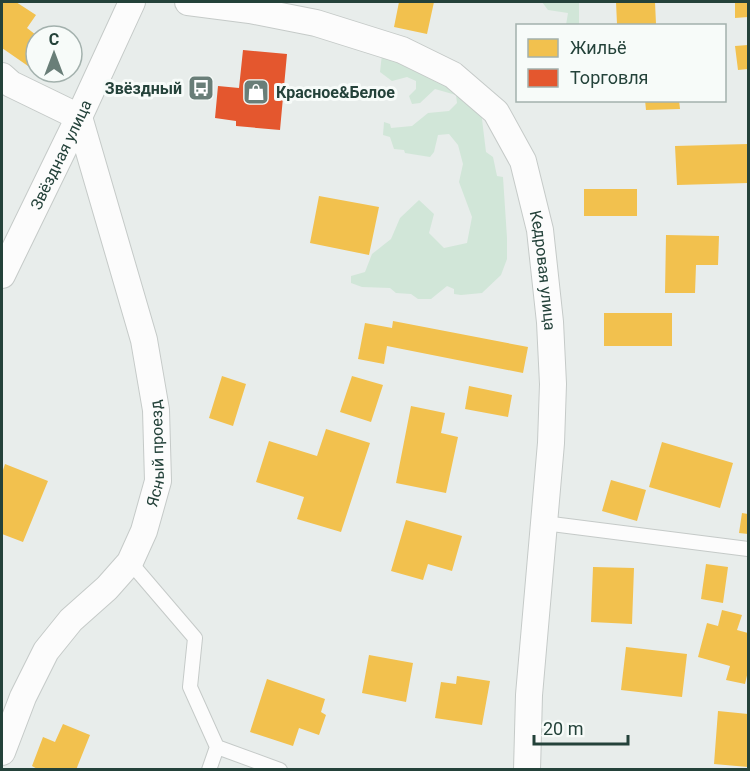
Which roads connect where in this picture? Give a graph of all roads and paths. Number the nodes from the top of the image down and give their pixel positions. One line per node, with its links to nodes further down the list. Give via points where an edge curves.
1 (132, 2): 4 (street, Звёздная улица)
2 (188, 2): 6 (street, Кедровая улица, via 316,22 402,50 453,75 496,112 523,161 540,230 553,384)
3 (2, 76): 4 (street)
4 (79, 117): 5 (street, Звёздная улица); 8 (street, Ясный проезд, via 144,340 156,410 158,481 144,531)
5 (2, 274)
6 (544, 524): 7 (lane); 13 (street, Кедровая улица, via 529,695)
7 (748, 549)
8 (130, 562): 9 (lane, via 195,638 190,687); 10 (street, Ясный проезд, via 71,620 46,651)
9 (217, 747): 11 (lane); 12 (lane)
10 (2, 752)
11 (209, 770)
12 (280, 770)
13 (527, 770)

